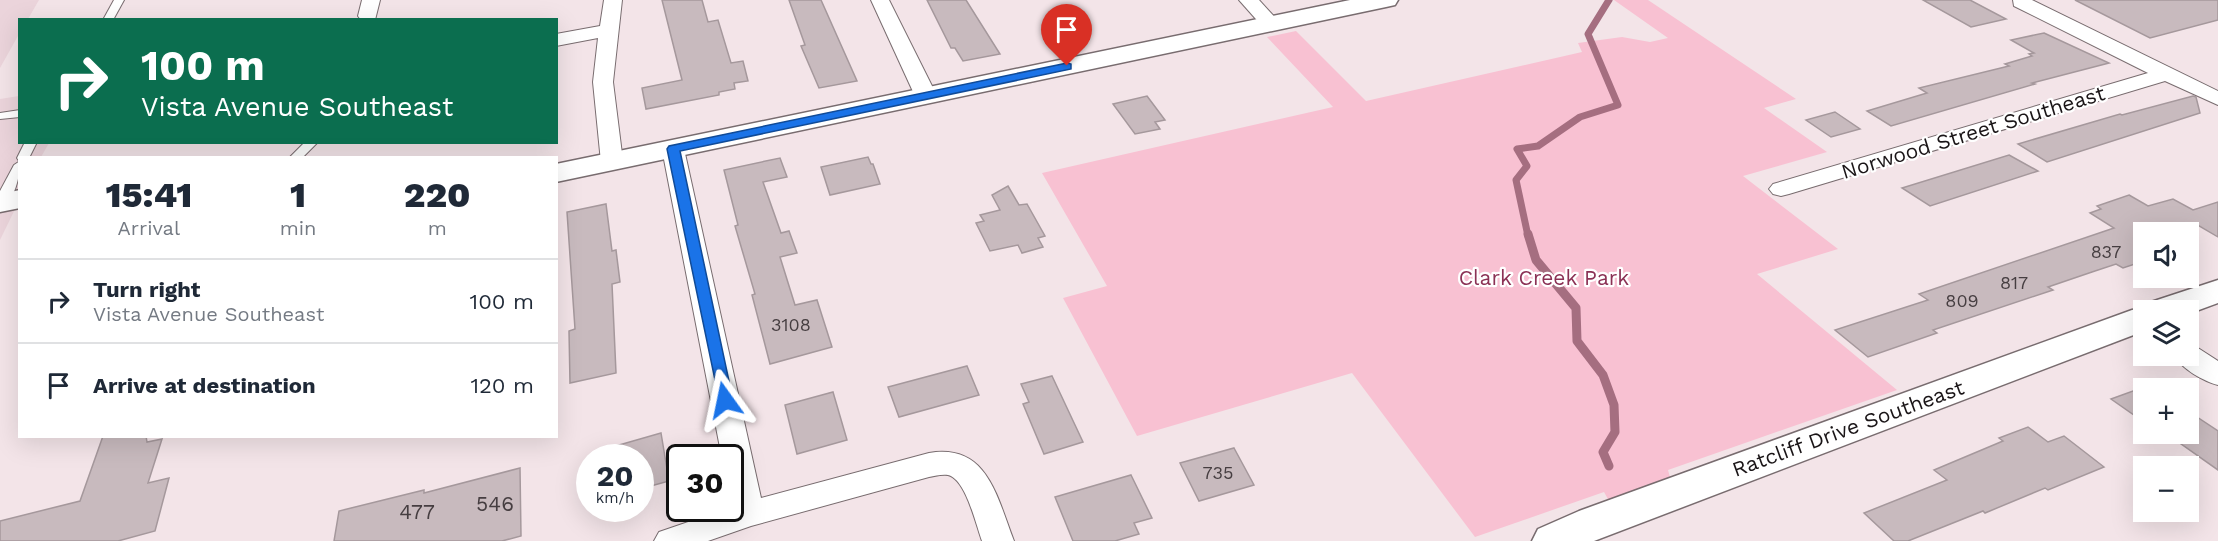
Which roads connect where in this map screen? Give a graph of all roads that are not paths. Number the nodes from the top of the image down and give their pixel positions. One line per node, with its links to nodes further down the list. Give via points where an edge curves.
1 (119, 0): 7 (lane)
2 (613, 0): 9 (street)
3 (880, 0): 12 (street)
4 (1248, 0): 8 (street)
5 (1386, 0): 8 (main road)
6 (2021, 2): 11 (street)
7 (109, 18)
8 (1270, 23): 12 (main road)
9 (610, 30): 10 (street); 19 (street, via 603,95)
10 (558, 40)
11 (2166, 74): 13 (street); 22 (street, Norwood Street Southeast)
12 (926, 96): 17 (main road)
13 (2218, 99)
14 (18, 113): 15 (lane)
15 (0, 116)
16 (310, 144): 18 (lane)
17 (673, 149): 19 (main road); 30 (street)
18 (297, 156)
19 (612, 162): 21 (main road)
20 (18, 169): 24 (lane)
21 (558, 173)
22 (1781, 189)
23 (18, 200): 24 (main road)
24 (0, 203)
25 (2218, 291): 26 (main road, Ratcliff Drive Southeast)
26 (2194, 300)
27 (2133, 323): 33 (main road, Ratcliff Drive Southeast)
28 (2199, 362): 29 (street)
29 (2218, 375)
30 (749, 514): 31 (street); 32 (street, via 945,463 961,467 969,474)
31 (670, 541)
32 (998, 541)
33 (1553, 541)

